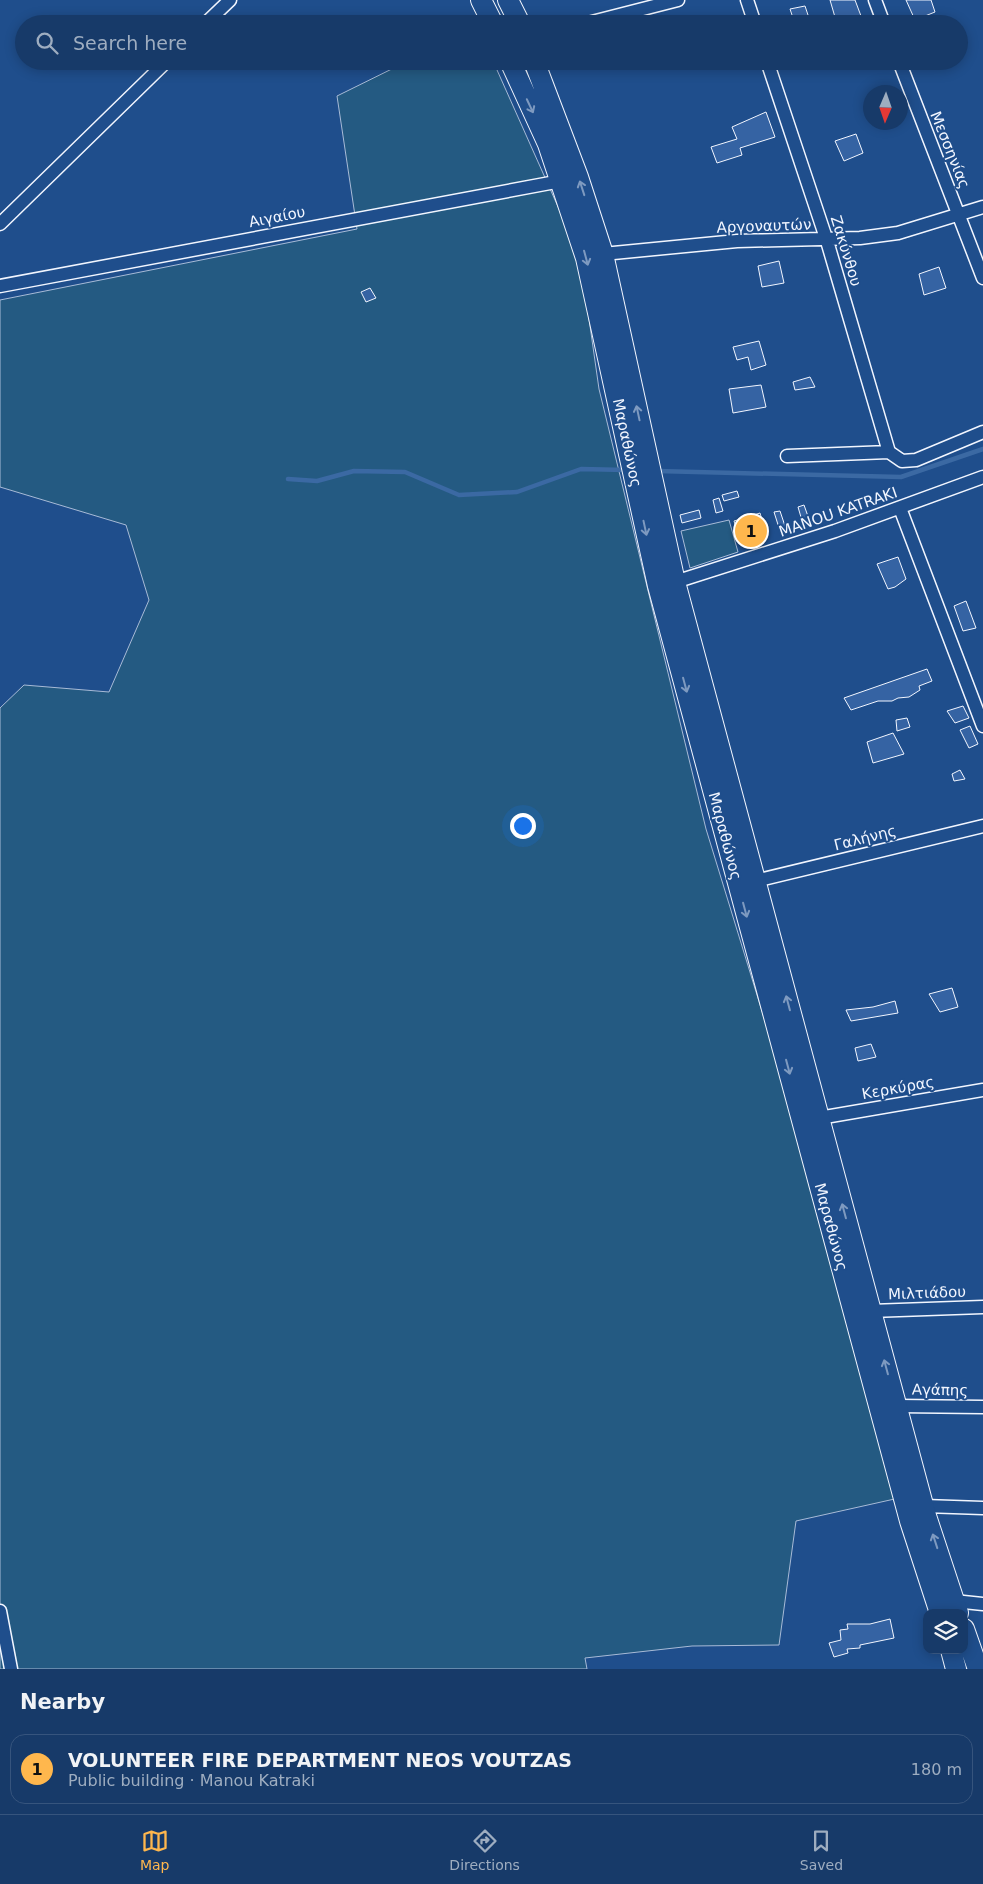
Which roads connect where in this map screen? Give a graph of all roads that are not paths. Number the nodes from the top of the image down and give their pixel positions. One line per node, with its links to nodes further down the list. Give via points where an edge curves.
1 (230, 0): 7 (street)
2 (481, 0): 8 (main road)
3 (508, 0): 9 (main road)
4 (678, 0): 10 (street)
5 (747, 0): 11 (street)
6 (875, 0): 12 (street)
7 (215, 15)
8 (488, 15)
9 (516, 15)
10 (619, 15)
11 (752, 15)
12 (881, 15)
13 (159, 70): 21 (street)
14 (514, 70): 18 (main road, Μαραθώνος, one-way to 18)
15 (537, 70): 23 (main road, Μαραθώνος, one-way to 15, via 578,176)
16 (770, 70): 22 (street, Ζακύνθου)
17 (902, 70): 20 (street, Μεσσηνίας)
18 (561, 181): 25 (street, Αιγαίου); 29 (main road, Μαραθώνος, one-way to 29, via 586,258)
19 (983, 207): 20 (street, Αργοναυτών)
20 (959, 216): 22 (street, Αργοναυτών, via 898,233); 24 (street, Μεσσηνίας)
21 (0, 224)
22 (827, 241): 23 (street, Αργοναυτών, via 737,241); 27 (street, Ζακύνθου)
23 (603, 254): 29 (main road, Μαραθώνος, one-way to 23)
24 (983, 278)
25 (0, 286)
26 (983, 432): 27 (street, via 916,460 902,461)
27 (889, 452): 28 (street)
28 (787, 456)
29 (641, 470): 32 (main road, Μαραθώνος); 45 (main road, Μαραθώνος, one-way to 45, via 668,625 910,1521)
30 (983, 477): 31 (street, MANOU KATRAKI)
31 (900, 508): 32 (street, MANOU KATRAKI); 33 (street)
32 (675, 582): 35 (main road, Μαραθώνος)
33 (983, 726)
34 (983, 826): 35 (street, Γαλήνης)
35 (755, 881): 37 (main road, Μαραθώνος, one-way to 35)
36 (983, 1090): 37 (street, Κερκύρας)
37 (819, 1118): 39 (main road, Μαραθώνος, one-way to 37)
38 (983, 1307): 39 (street, Μιλτιάδου)
39 (871, 1311): 40 (main road, Μαραθώνος, one-way to 39)
40 (897, 1406): 41 (street, Αγάπης); 42 (main road, Μαραθώνος)
41 (983, 1407)
42 (924, 1506): 43 (street); 45 (main road, Μαραθώνος, one-way to 42)
43 (983, 1508)
44 (983, 1604): 45 (street)
45 (951, 1609)
46 (0, 1611): 49 (street)
47 (968, 1640): 51 (main road)
48 (951, 1654): 50 (main road)
49 (11, 1669)
50 (956, 1669)
51 (978, 1669)

